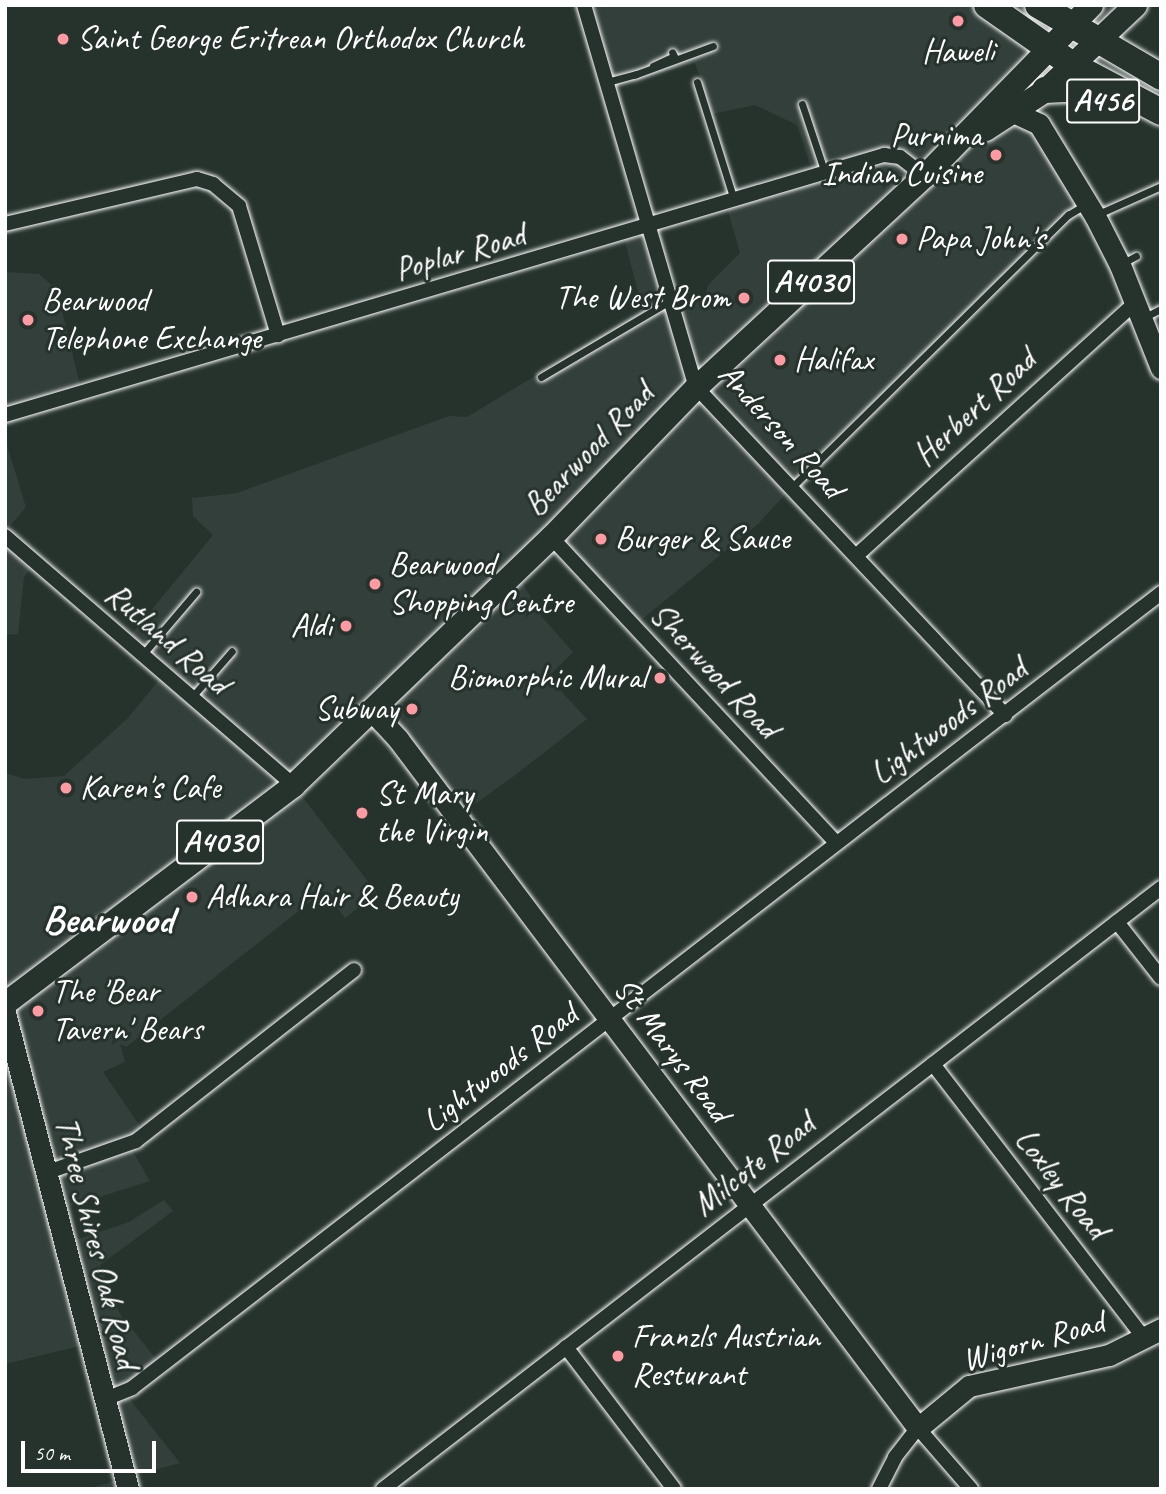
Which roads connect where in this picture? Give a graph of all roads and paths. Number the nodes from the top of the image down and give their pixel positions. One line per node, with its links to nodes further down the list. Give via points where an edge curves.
1 (584, 5): 13 (street, Anderson Road)
2 (986, 5): 8 (highway, A456)
3 (1038, 5): 6 (highway, A456)
4 (1091, 5): 6 (main road, Bearwood Road)
5 (1135, 5): 10 (main road, Bearwood Road)
6 (1071, 25): 8 (main road, Bearwood Road); 10 (highway, A456)
7 (713, 46): 11 (lane)
8 (1050, 50): 10 (highway, A456); 21 (main road, Bearwood Road / A4030, via 972,122)
9 (672, 52): 11 (lane, via 674,56)
10 (1086, 54): 12 (highway, A456); 15 (main road, Bearwood Road / A4030); 18 (highway, A456)
11 (634, 75): 13 (lane)
12 (1161, 77)
13 (607, 82): 26 (street, Anderson Road)
14 (697, 82): 23 (lane)
15 (1045, 90): 17 (main road, Bearwood Road / A4030); 19 (highway, A456, via 1079,88 1121,110)
16 (802, 104): 20 (lane)
17 (1011, 111): 21 (main road, Bearwood Road / A4030); 24 (street, via 1039,124)
18 (1161, 112)
19 (1161, 120)
20 (825, 174): 21 (street, Poplar Road, via 884,155 901,157); 23 (street, Poplar Road)
21 (924, 176): 33 (main road, Bearwood Road / A4030)
22 (1161, 186): 24 (lane)
23 (734, 201): 26 (street, Poplar Road)
24 (1091, 210): 29 (street, via 1128,260); 35 (lane, via 1068,215)
25 (5, 224): 30 (street, via 197,179 213,184 239,206)
26 (649, 227): 27 (street, Anderson Road); 30 (street, Poplar Road)
27 (671, 300): 32 (lane); 33 (street, Anderson Road)
28 (1161, 309): 29 (lane)
29 (1137, 312): 31 (street); 38 (street, Herbert Road)
30 (278, 335): 34 (street, Poplar Road)
31 (1161, 368)
32 (541, 377)
33 (696, 387): 35 (street, Anderson Road); 37 (main road, Bearwood Road / A4030)
34 (5, 415)
35 (792, 487): 38 (street, Anderson Road)
36 (5, 536): 42 (street, Rutland Road)
37 (551, 537): 44 (main road, Bearwood Road / A4030); 47 (street, Sherwood Road)
38 (857, 555): 45 (street, Anderson Road)
39 (196, 592): 42 (lane)
40 (1161, 593): 45 (street, Lightwoods Road)
41 (232, 651): 43 (lane)
42 (142, 655): 43 (street, Rutland Road)
43 (191, 698): 46 (street, Rutland Road)
44 (373, 712): 46 (main road, Bearwood Road / A4030); 54 (street, St Marys Road)
45 (1005, 715): 47 (street, Lightwoods Road)
46 (293, 785): 52 (main road, Bearwood Road / A4030)
47 (836, 844): 54 (street, Lightwoods Road)
48 (1161, 888): 49 (street, Milcote Road)
49 (1117, 922): 51 (street); 55 (street, Milcote Road)
50 (354, 970): 56 (street, via 136,1141)
51 (1161, 978)
52 (5, 1003)
53 (5, 1013): 56 (street, Three Shires Oak Road)
54 (610, 1018): 57 (street, St Marys Road); 60 (street, Lightwoods Road, via 132,1388)
55 (933, 1064): 57 (street, Milcote Road); 58 (street, Loxley Road)
56 (45, 1173): 60 (street, Three Shires Oak Road)
57 (748, 1204): 59 (street, Milcote Road); 61 (street, St Marys Road)
58 (1153, 1334): 61 (street, Wigorn Road, via 1109,1355 969,1386)
59 (566, 1347): 63 (street, Milcote Road); 64 (street)
60 (103, 1400): 62 (street, Three Shires Oak Road)
61 (918, 1428): 65 (street, Wigorn Road, via 895,1457); 66 (street)
62 (128, 1489)
63 (383, 1489)
64 (674, 1489)
65 (879, 1489)
66 (971, 1489)

